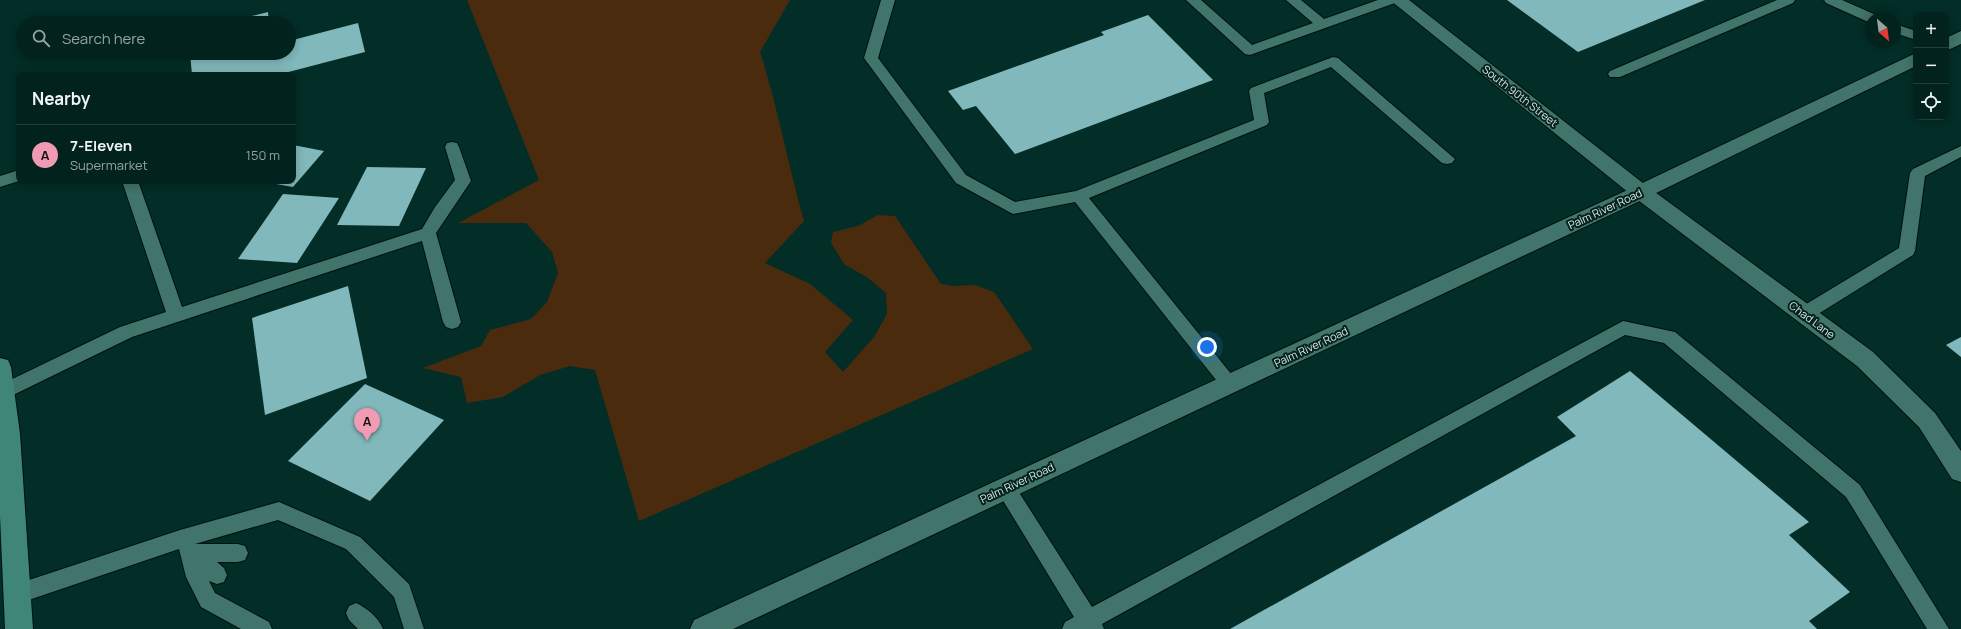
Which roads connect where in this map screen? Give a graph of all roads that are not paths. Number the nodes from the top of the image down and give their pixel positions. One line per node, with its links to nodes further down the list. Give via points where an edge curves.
1 (888, 0): 23 (lane, via 871,58 961,179 1013,208)
2 (1193, 0): 9 (lane, via 1250,51)
3 (1293, 0): 9 (lane)
4 (1390, 0): 9 (lane)
5 (1398, 0): 22 (street, South 90th Street)
6 (1788, 0): 15 (lane)
7 (1832, 0): 8 (lane)
8 (1865, 15)
9 (1323, 25)
10 (1901, 30): 11 (lane)
11 (1913, 35)
12 (1961, 37): 13 (street)
13 (1949, 43)
14 (1913, 60): 22 (street, Palm River Road)
15 (1615, 74)
16 (452, 147): 24 (lane, via 463,181)
17 (1961, 151): 25 (lane, via 1918,173 1907,250)
18 (1447, 159): 23 (lane, via 1333,61 1256,92 1262,122)
19 (16, 176): 20 (lane)
20 (0, 182)
21 (131, 184): 26 (lane)
22 (1641, 192): 25 (street, Chad Lane); 29 (street, Palm River Road)
23 (1079, 196): 29 (lane)
24 (428, 233): 26 (lane); 27 (lane)
25 (1804, 314): 31 (street, Chad Lane, via 1865,359 1927,420)
26 (176, 315): 30 (lane, via 126,332)
27 (452, 322)
28 (0, 367): 30 (main road)
29 (1230, 385): 32 (street, Palm River Road)
30 (3, 392): 36 (main road, via 8,434)
31 (1961, 471)
32 (1006, 489): 38 (lane); 43 (street, Palm River Road)
33 (185, 546): 34 (lane); 35 (lane); 36 (lane); 40 (lane, via 196,577 208,600); 42 (lane, via 279,511 353,543 402,591)
34 (238, 553)
35 (217, 575)
36 (17, 594): 39 (main road)
37 (356, 613): 41 (lane)
38 (1085, 626): 44 (lane, via 1623,328 1669,337 1853,491)
39 (19, 629)
40 (262, 629)
41 (373, 629)
42 (414, 629)
43 (704, 629)
44 (1939, 629)

